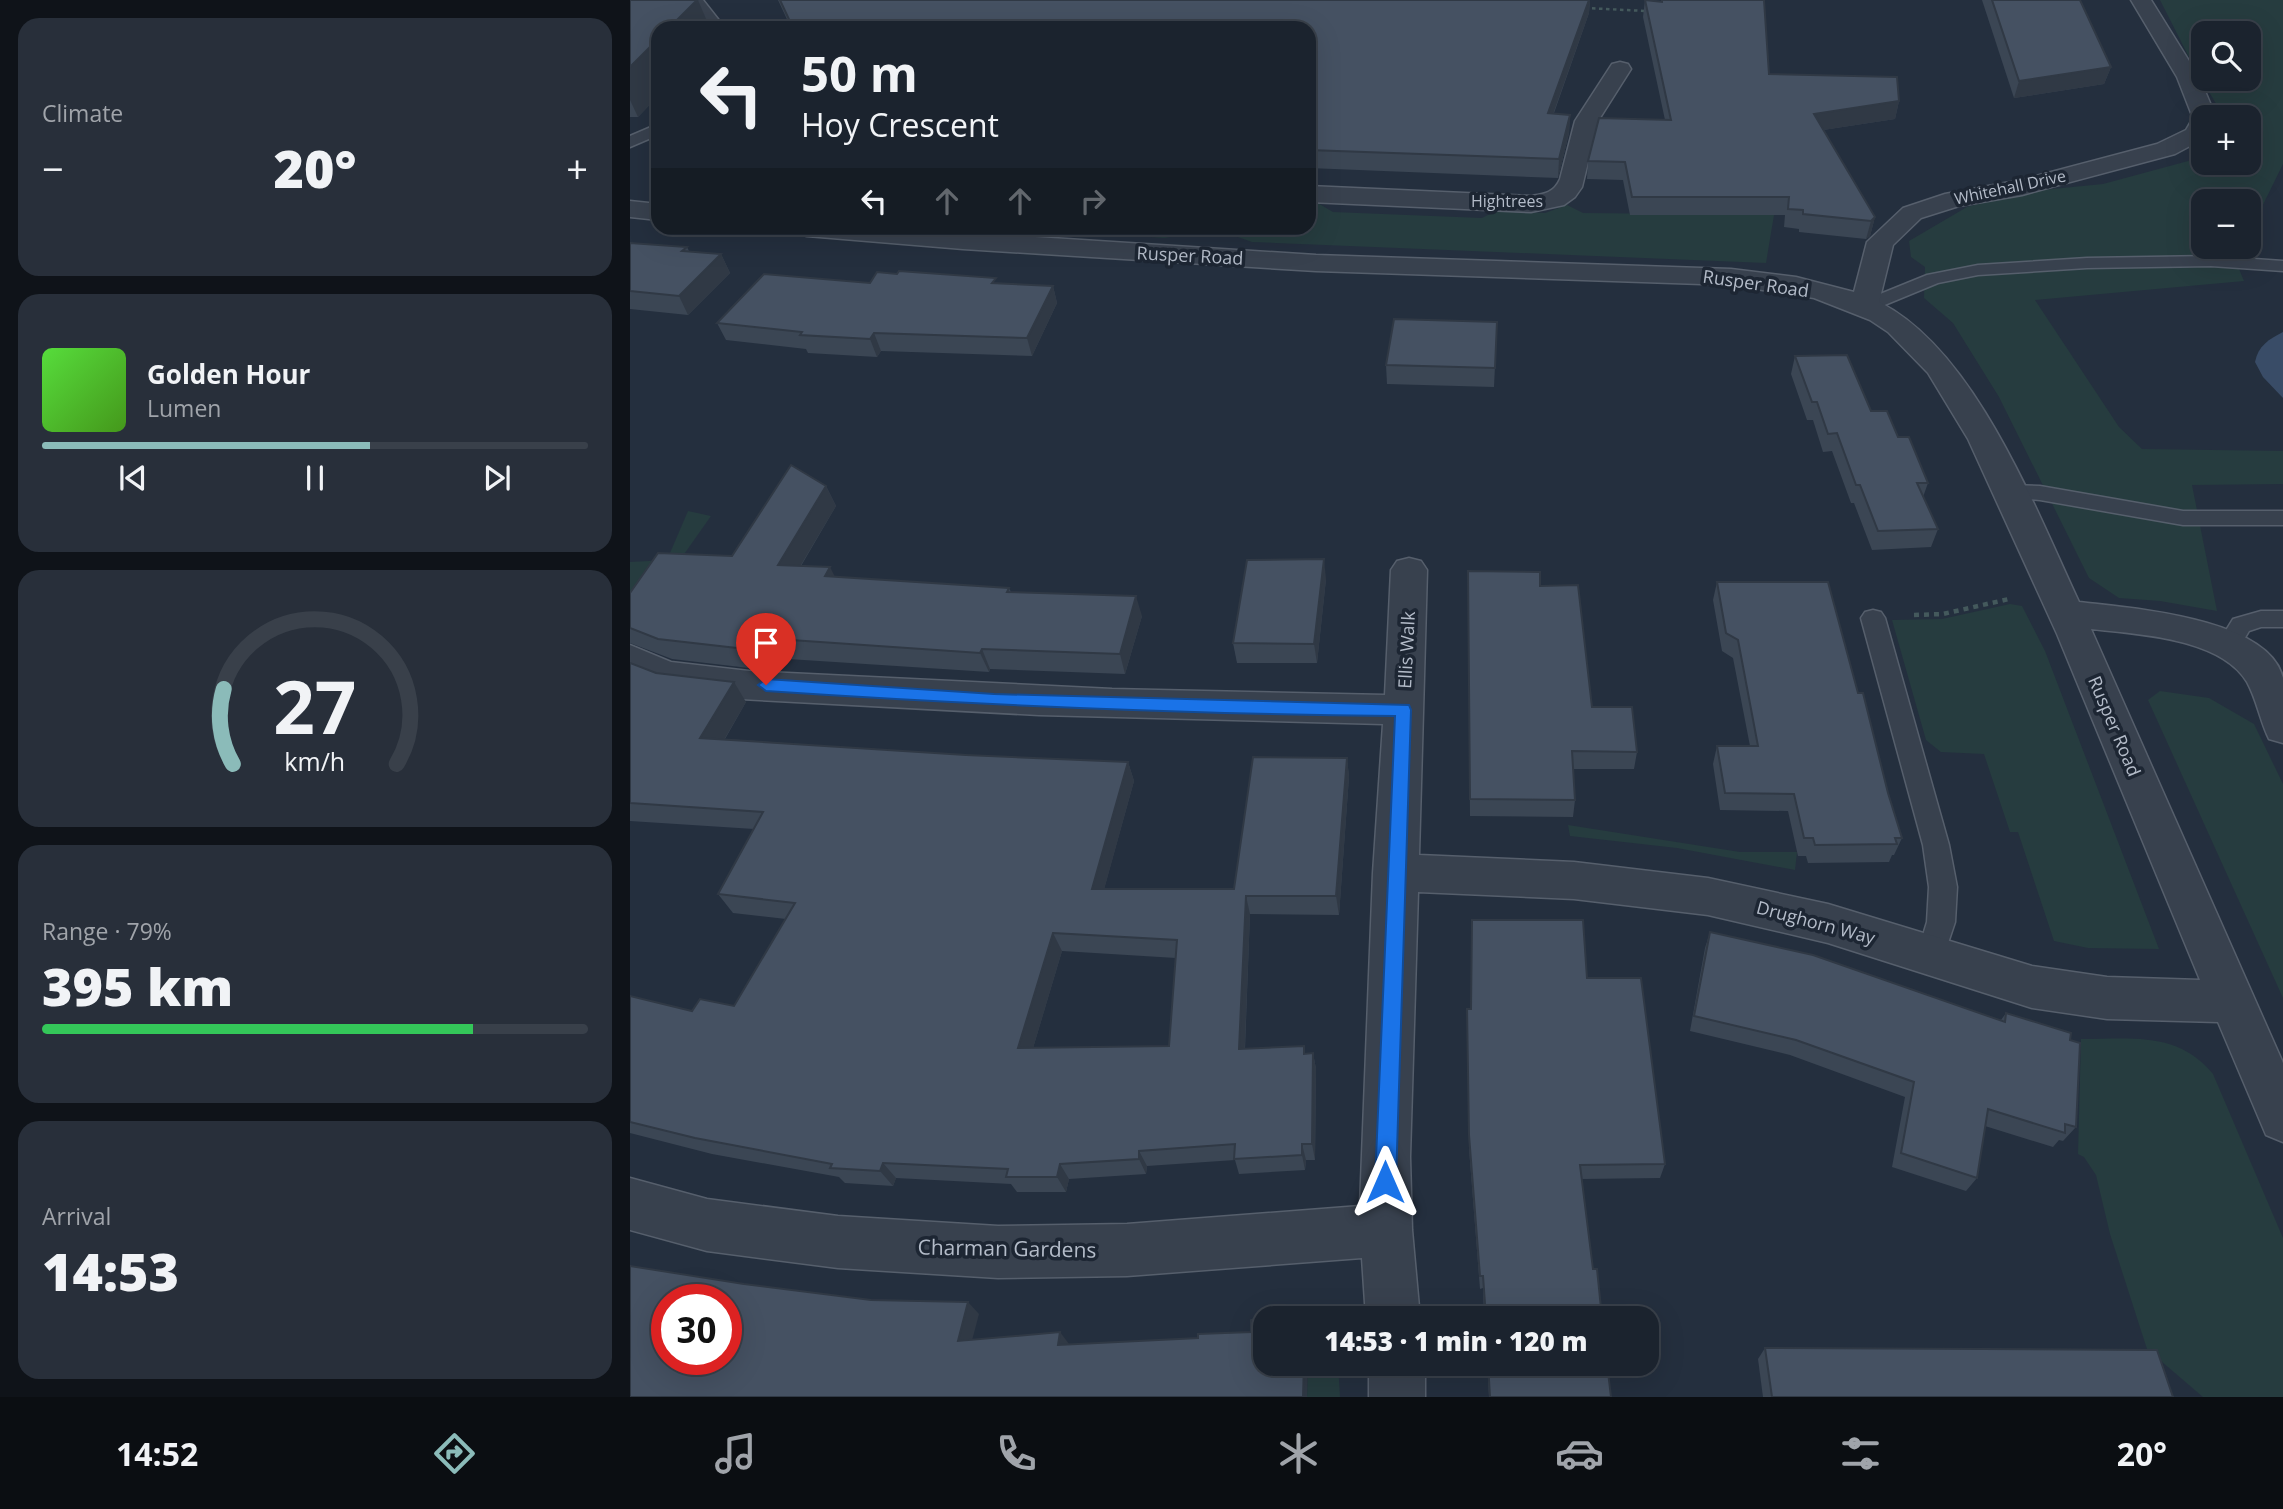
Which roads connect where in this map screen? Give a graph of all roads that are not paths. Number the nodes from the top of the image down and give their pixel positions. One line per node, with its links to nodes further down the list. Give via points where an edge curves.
1 (2141, 0): 5 (street, Whitehall Drive)
2 (701, 1): 3 (street)
3 (711, 21)
4 (1620, 69): 9 (street, Hightrees, via 1584,128 1570,186 1564,195 1549,202)
5 (2201, 105)
6 (651, 132): 8 (lane)
7 (2191, 137): 14 (street, Whitehall Drive, via 2166,149 1912,213 1880,242)
8 (630, 142)
9 (1316, 194)
10 (891, 235): 12 (street, Rusper Road)
11 (1202, 235): 12 (street)
12 (1189, 256): 14 (street, Rusper Road, via 1731,277 1782,283)
13 (2283, 265): 14 (lane, via 2087,263 1978,270 1933,279)
14 (1864, 307): 15 (street, Rusper Road, via 1896,324 1951,381)
15 (2010, 492): 16 (lane, via 2183,518); 18 (street, Rusper Road)
16 (2283, 519)
17 (1409, 569): 23 (street, Ellis Walk)
18 (2067, 613): 21 (street, via 2170,627); 27 (street, Rusper Road)
19 (1873, 618): 26 (lane, via 1936,845 1943,887 1941,922)
20 (2283, 619): 21 (lane, via 2241,625)
21 (2229, 645): 24 (street, via 2261,672)
22 (630, 659): 23 (street, via 666,677 930,696)
23 (1403, 710): 25 (street, Ellis Walk)
24 (2283, 728)
25 (1395, 873): 26 (street, Drughorn Way, via 1586,880 1673,890 1839,926); 30 (street, Ellis Walk, via 1384,1157)
26 (1931, 955): 27 (street, Drughorn Way, via 2031,986 2088,996)
27 (2232, 1001): 28 (street, Rusper Road)
28 (2283, 1118)
29 (630, 1203): 30 (street, Charman Gardens, via 707,1225 838,1242 998,1252 1127,1250)
30 (1386, 1230): 31 (street, Ellis Walk)
31 (1393, 1306)
32 (1397, 1376): 33 (street)
33 (1397, 1397)

